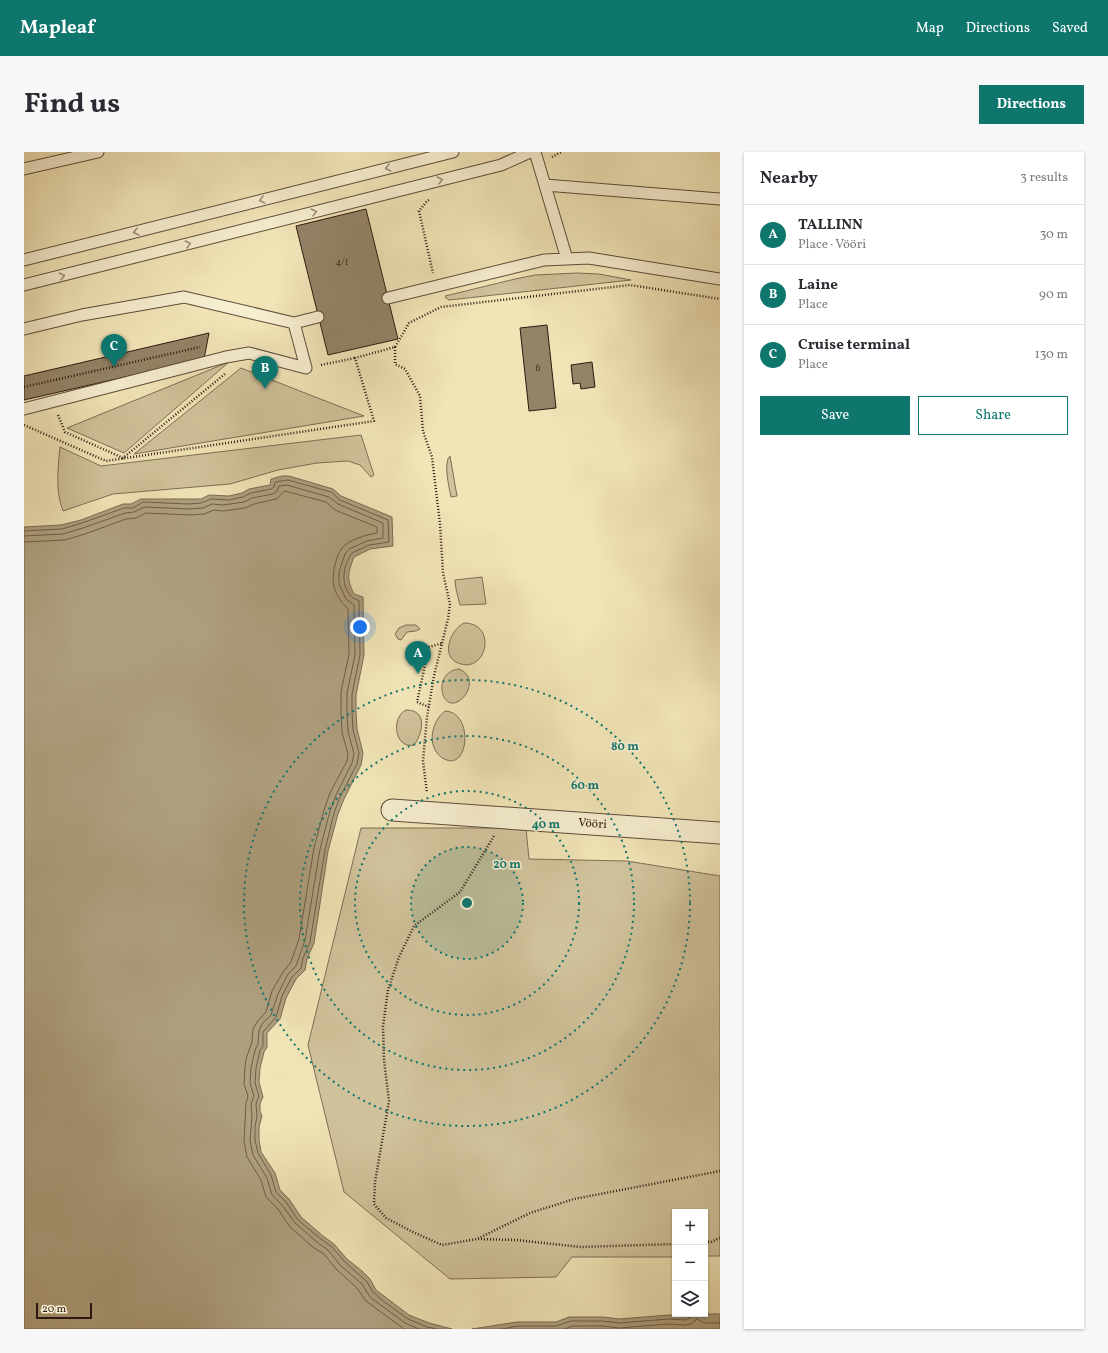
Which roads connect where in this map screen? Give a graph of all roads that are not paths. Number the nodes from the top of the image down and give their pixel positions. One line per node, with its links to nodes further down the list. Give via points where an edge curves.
1 (98, 152): 5 (lane)
2 (453, 152): 9 (lane, one-way to 9)
3 (530, 152): 11 (lane, one-way to 3, via 500,165)
4 (535, 152): 6 (lane)
5 (24, 170)
6 (545, 185): 7 (lane); 8 (lane)
7 (720, 199)
8 (567, 259): 10 (lane, via 589,258); 12 (lane, via 544,260)
9 (24, 260)
10 (720, 279)
11 (24, 285)
12 (388, 298)
13 (318, 317): 14 (lane)
14 (294, 323): 15 (lane, via 184,297 82,315); 16 (lane, via 306,368 249,353)
15 (24, 329)
16 (24, 409)
17 (392, 810): 18 (street, Vööri)
18 (720, 833)

